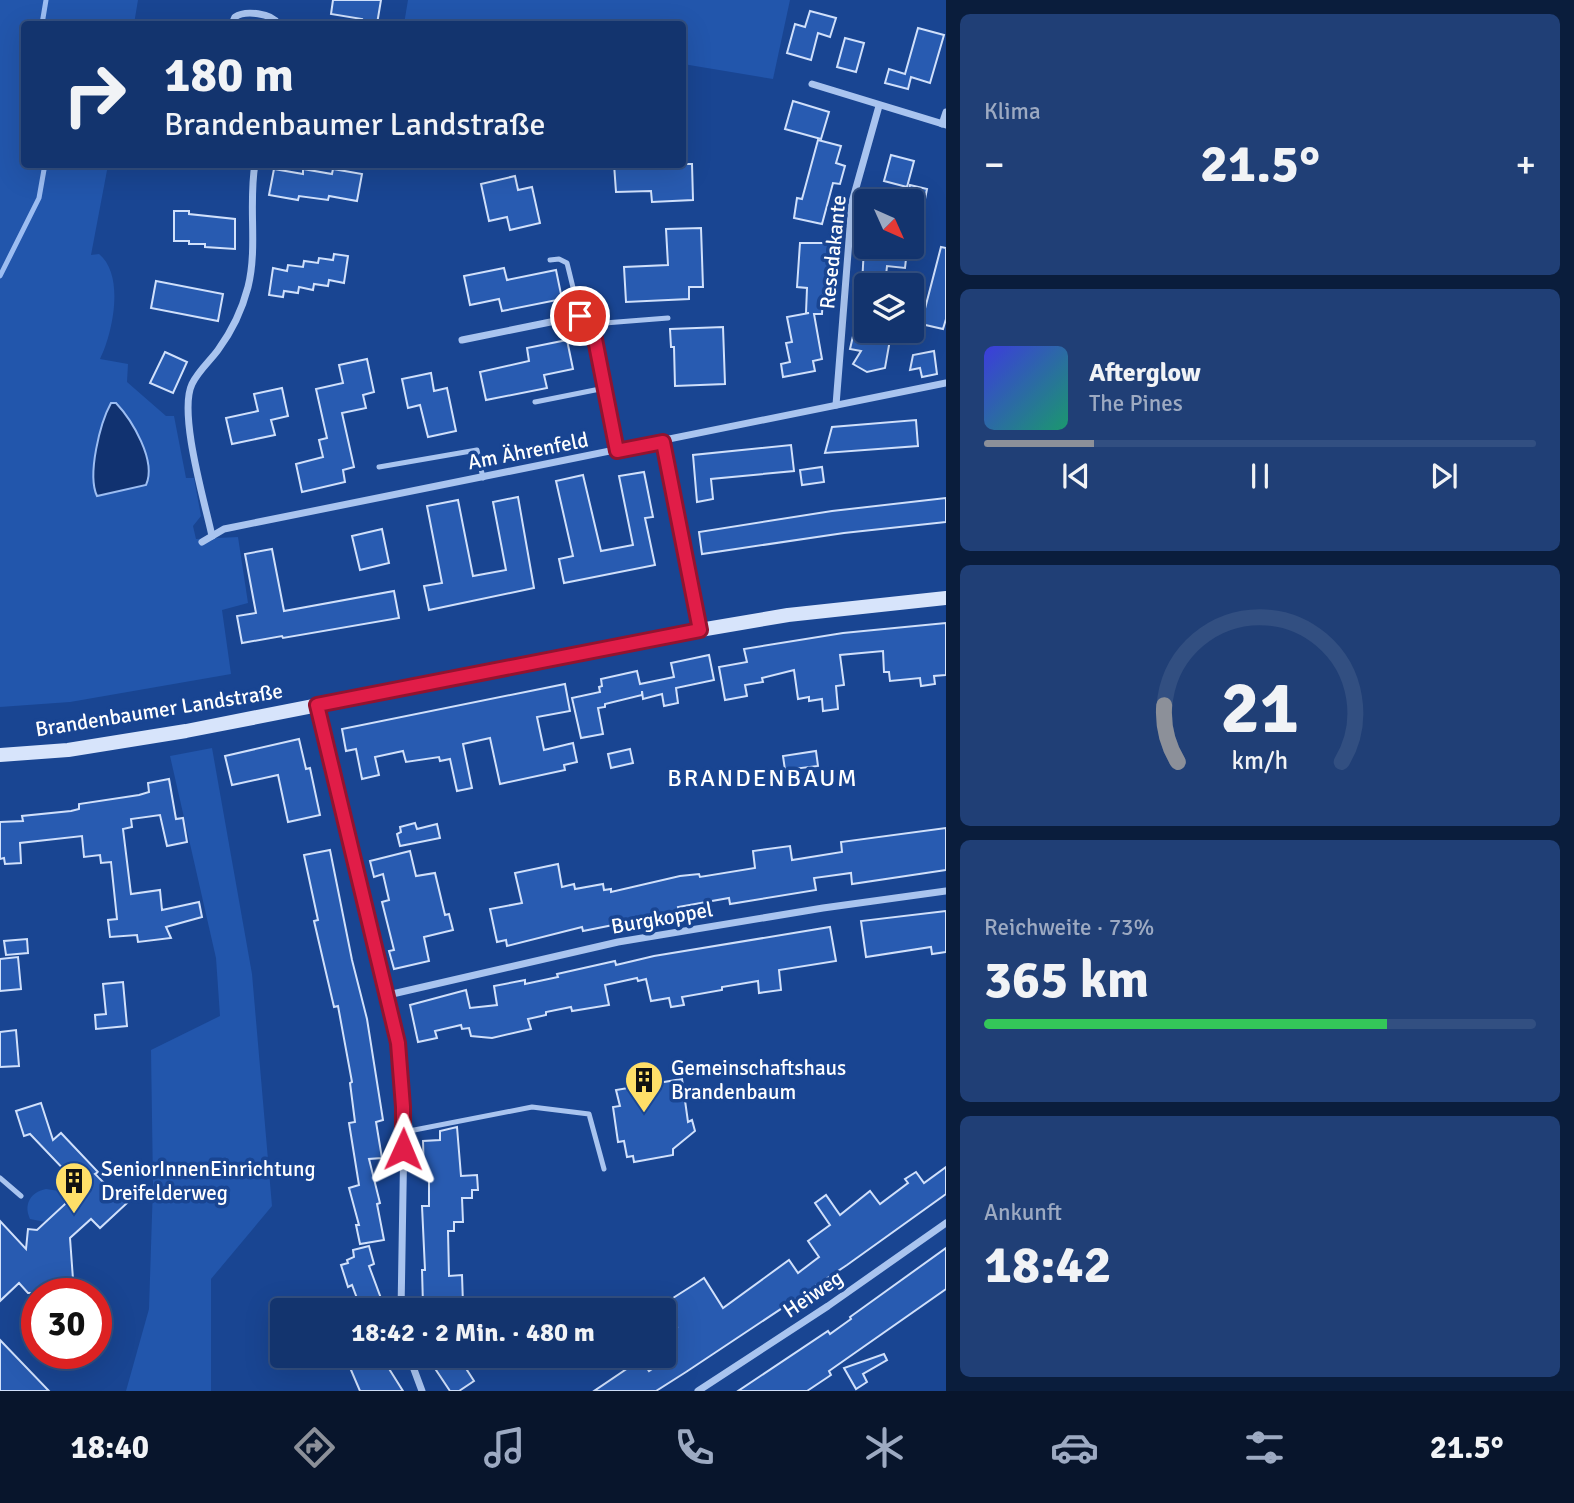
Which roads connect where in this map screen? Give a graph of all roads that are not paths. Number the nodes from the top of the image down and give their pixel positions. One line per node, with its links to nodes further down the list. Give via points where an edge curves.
1 (233, 21): 2 (street, via 244,13)
2 (275, 21)
3 (812, 84): 4 (street)
4 (879, 106): 6 (street); 16 (street, Resedakante, via 852,202)
5 (946, 112): 6 (street)
6 (944, 125)
7 (255, 168): 21 (street, via 248,286 232,329 191,385 187,407)
8 (550, 260): 9 (lane, via 566,263)
9 (580, 316): 11 (street); 12 (street)
10 (668, 318): 11 (lane)
11 (592, 324): 14 (street)
12 (462, 340)
13 (946, 383): 16 (street, Am Ährenfeld)
14 (605, 387): 15 (lane); 18 (street)
15 (535, 402)
16 (836, 405): 17 (street, Am Ährenfeld)
17 (663, 442): 18 (street, Am Ährenfeld); 24 (street)
18 (617, 451): 20 (street, Am Ährenfeld)
19 (379, 467): 20 (lane, via 477,450)
20 (483, 478): 21 (street, Am Ährenfeld, via 224,529)
21 (212, 536): 22 (street, Am Ährenfeld)
22 (202, 542)
23 (946, 598): 24 (main road, Brandenbaumer Landstraße, via 788,615)
24 (700, 630): 25 (main road, Brandenbaumer Landstraße)
25 (317, 705): 26 (main road, Brandenbaumer Landstraße, via 130,741); 28 (street)
26 (0, 755)
27 (946, 891): 28 (street, Burgkoppel, via 618,942)
28 (388, 995): 29 (street, via 398,1043)
29 (404, 1132): 30 (lane, via 532,1107 589,1114); 34 (street)
30 (604, 1169)
31 (0, 1178): 32 (lane)
32 (21, 1196)
33 (946, 1223): 37 (street, Heiweg)
34 (401, 1298)
35 (413, 1368): 36 (street)
36 (422, 1391)
37 (698, 1391)

